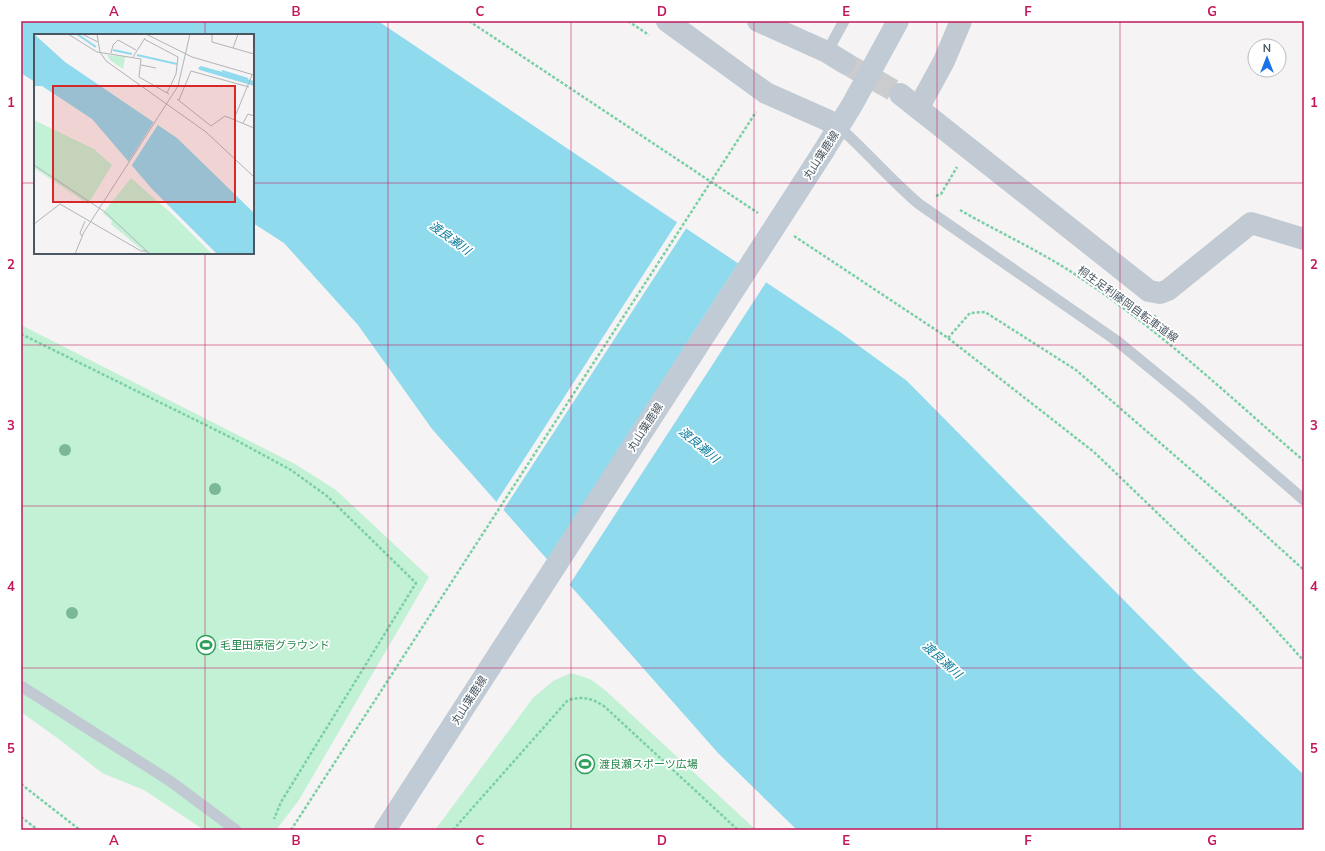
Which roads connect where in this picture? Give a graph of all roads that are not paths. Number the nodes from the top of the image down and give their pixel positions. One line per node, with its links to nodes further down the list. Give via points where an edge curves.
1 (667, 21): 9 (street, via 766,93)
2 (758, 21): 6 (street)
3 (844, 21): 6 (lane)
4 (898, 21): 9 (main road, 丸山葉鹿線)
5 (961, 21): 8 (street, via 944,61)
6 (836, 58)
7 (900, 94): 8 (street)
8 (919, 107): 10 (street, via 1149,291 1160,293 1168,290 1251,223)
9 (839, 127): 11 (lane, via 919,204 1117,341); 14 (main road, 丸山葉鹿線, bridge)
10 (1304, 239)
11 (1304, 500)
12 (21, 686): 13 (lane, via 170,781)
13 (236, 830)
14 (385, 830)

